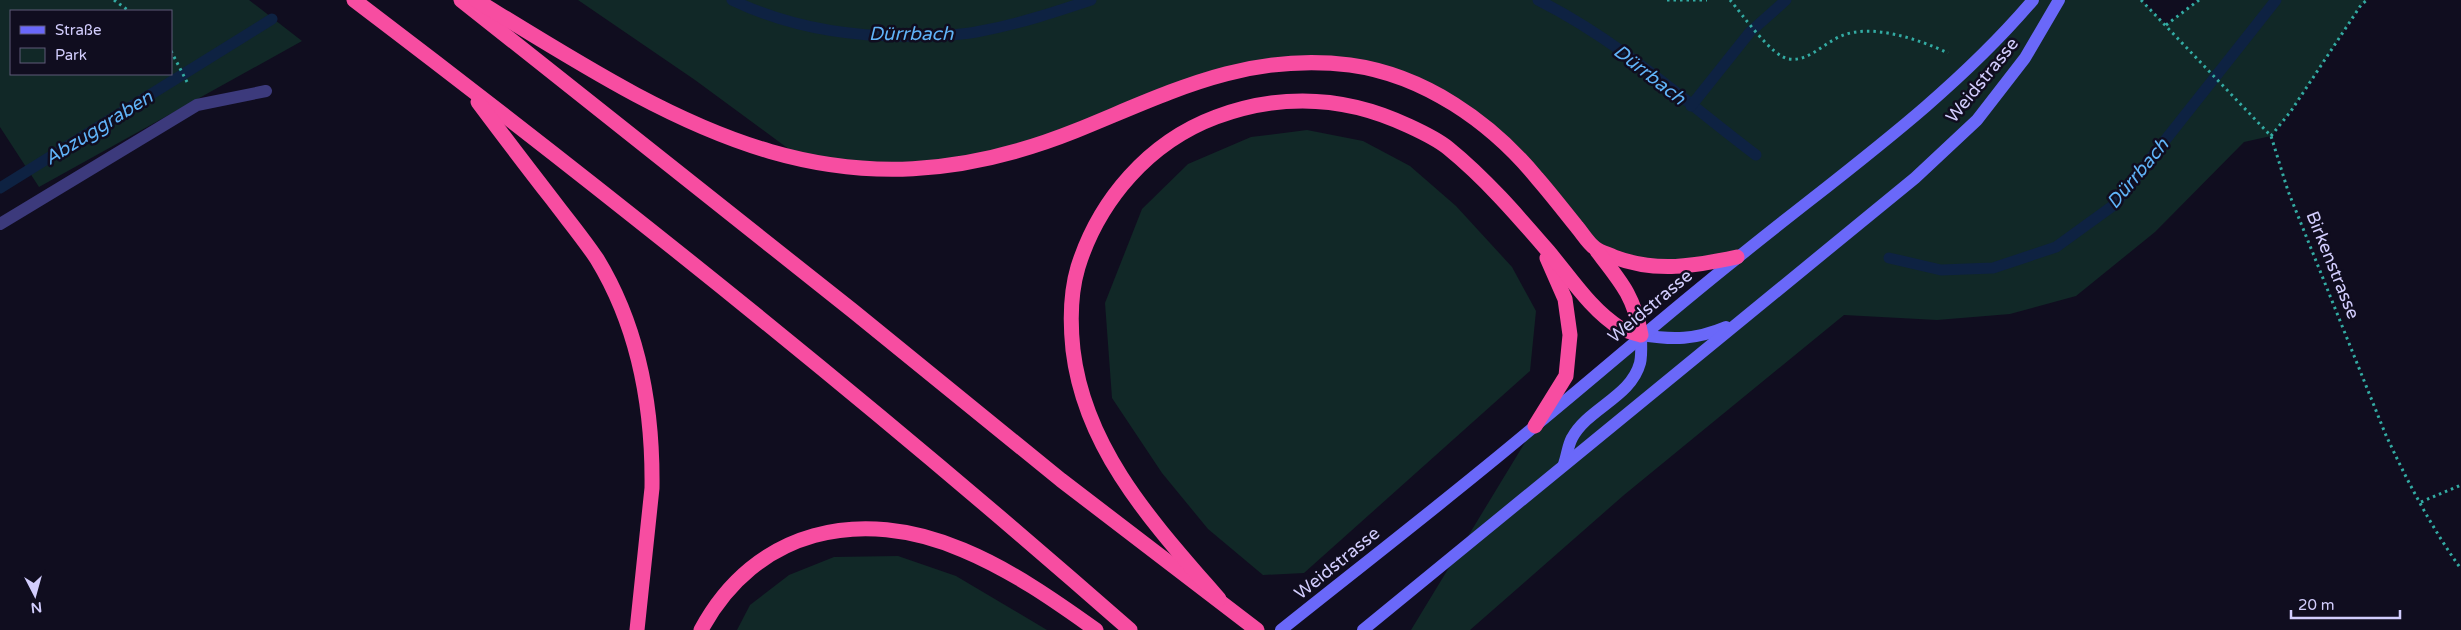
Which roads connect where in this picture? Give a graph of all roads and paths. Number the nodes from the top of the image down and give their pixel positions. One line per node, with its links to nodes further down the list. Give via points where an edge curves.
1 (114, 0): 13 (path)
2 (354, 0): 17 (highway)
3 (461, 0): 32 (highway, via 838,298 1061,480)
4 (476, 0): 23 (highway, via 589,70 694,124 768,153 847,168 927,168 997,156 1066,134 1198,81 1258,65 1314,62 1355,66 1381,72 1430,91 1474,118 1526,164)
5 (1667, 0): 6 (path)
6 (1706, 0)
7 (1730, 0): 16 (path, via 1776,53 1788,60 1802,59 1854,32 1878,31 1946,52)
8 (2033, 0): 16 (main road, Weidstrasse)
9 (2058, 0): 25 (main road, Weidstrasse, via 2025,58 1977,120 1915,178)
10 (2141, 0): 14 (path, Birkenstrasse)
11 (2199, 0): 14 (path)
12 (2367, 0): 20 (path, via 2360,5)
13 (128, 10)
14 (2166, 25): 20 (path, Birkenstrasse)
15 (172, 52): 18 (path)
16 (1972, 66): 24 (main road, Weidstrasse)
17 (463, 83): 33 (highway, via 597,260 630,332 648,399 652,464); 36 (highway, via 985,502)
18 (191, 90)
19 (266, 91): 21 (lane, via 197,105)
20 (2271, 136): 30 (path, Birkenstrasse, via 2288,191 2385,433)
21 (0, 224)
22 (1540, 242): 26 (highway, via 1598,310 1621,328); 27 (highway, via 1565,299 1570,335 1566,376); 32 (highway, via 1495,192 1446,146 1388,116 1335,103 1278,101 1231,111 1185,132 1152,154 1134,171 1096,222 1076,274 1071,327 1078,380 1091,422 1120,477)
23 (1596, 250): 24 (highway, via 1627,262 1663,268 1684,268); 26 (highway, via 1624,287 1636,312)
24 (1737, 257): 26 (main road, Weidstrasse)
25 (1737, 323): 26 (main road, via 1706,335 1674,340); 28 (main road, Weidstrasse)
26 (1641, 336): 27 (main road, Weidstrasse); 28 (main road, via 1640,362 1634,377 1593,412 1572,438)
27 (1535, 426): 38 (main road, Weidstrasse)
28 (1564, 464): 39 (main road, Weidstrasse)
29 (2461, 484): 30 (path)
30 (2421, 502): 31 (path, Birkenstrasse)
31 (2461, 569)
32 (1219, 599): 37 (highway)
33 (637, 630)
34 (701, 630): 35 (highway, via 731,584 769,554 787,544 824,533 863,529 911,534 962,549 1017,578)
35 (1096, 630)
36 (1130, 630)
37 (1256, 630)
38 (1282, 630)
39 (1363, 630)

